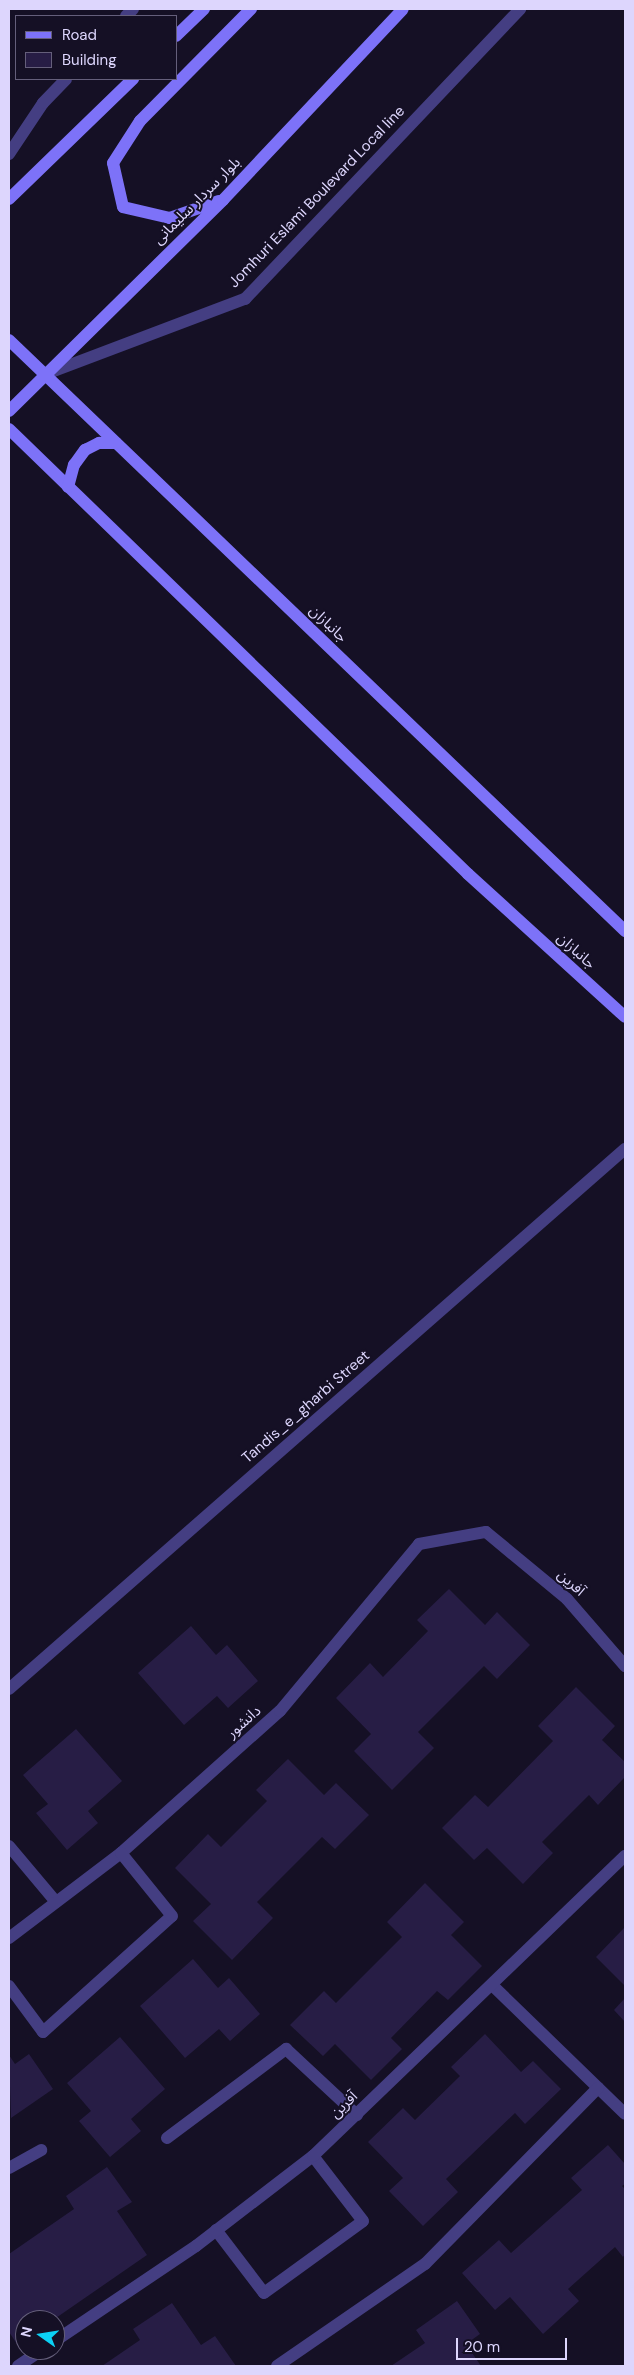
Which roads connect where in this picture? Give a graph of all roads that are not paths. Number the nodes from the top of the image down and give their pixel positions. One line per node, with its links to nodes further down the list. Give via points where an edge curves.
1 (204, 9): 5 (main road)
2 (251, 9): 10 (main road, via 140,121 114,163 123,206 170,218)
3 (403, 9): 10 (main road, بلوار سردار سلیمانی)
4 (520, 9): 12 (street, Jomhuri Eslami Boulevard Local line, via 245,299)
5 (178, 34)
6 (65, 80): 8 (street, via 42,103)
7 (131, 80): 9 (main road)
8 (9, 154)
9 (9, 199)
10 (223, 200): 12 (main road, بلوار سردار سلیمانی)
11 (9, 340): 12 (main road, جانبازان)
12 (46, 374): 13 (main road, بلوار سردار سلیمانی); 15 (main road, جانبازان)
13 (9, 411)
14 (9, 429): 16 (main road, جانبازان)
15 (116, 444): 16 (main road, via 99,443 85,450 74,465); 17 (main road, جانبازان)
16 (68, 487): 18 (main road, جانبازان, via 468,874)
17 (625, 931)
18 (625, 1018)
19 (625, 1148): 22 (street, Tandis_e_gharbi Street)
20 (486, 1532): 21 (street, آفرین, via 567,1599); 24 (street, دانشور, via 419,1544 280,1712)
21 (625, 1666)
22 (9, 1689)
23 (9, 1846): 26 (street)
24 (121, 1853): 26 (street, دانشور); 29 (street, via 172,1916 43,2032)
25 (625, 1856): 28 (street, آفرین)
26 (56, 1902): 27 (street, دانشور)
27 (9, 1938)
28 (492, 1985): 30 (street); 32 (street, آفرین)
29 (9, 1986)
30 (598, 2088): 31 (street); 39 (street, via 425,2264)
31 (625, 2114)
32 (357, 2115): 33 (street, via 286,2049); 35 (street, آفرین)
33 (167, 2138)
34 (41, 2150): 36 (street)
35 (313, 2156): 37 (street, آفرین); 37 (street, via 363,2221 264,2293)
36 (9, 2168)
37 (216, 2230): 38 (street, آفرین)
38 (65, 2334)
39 (277, 2366)

